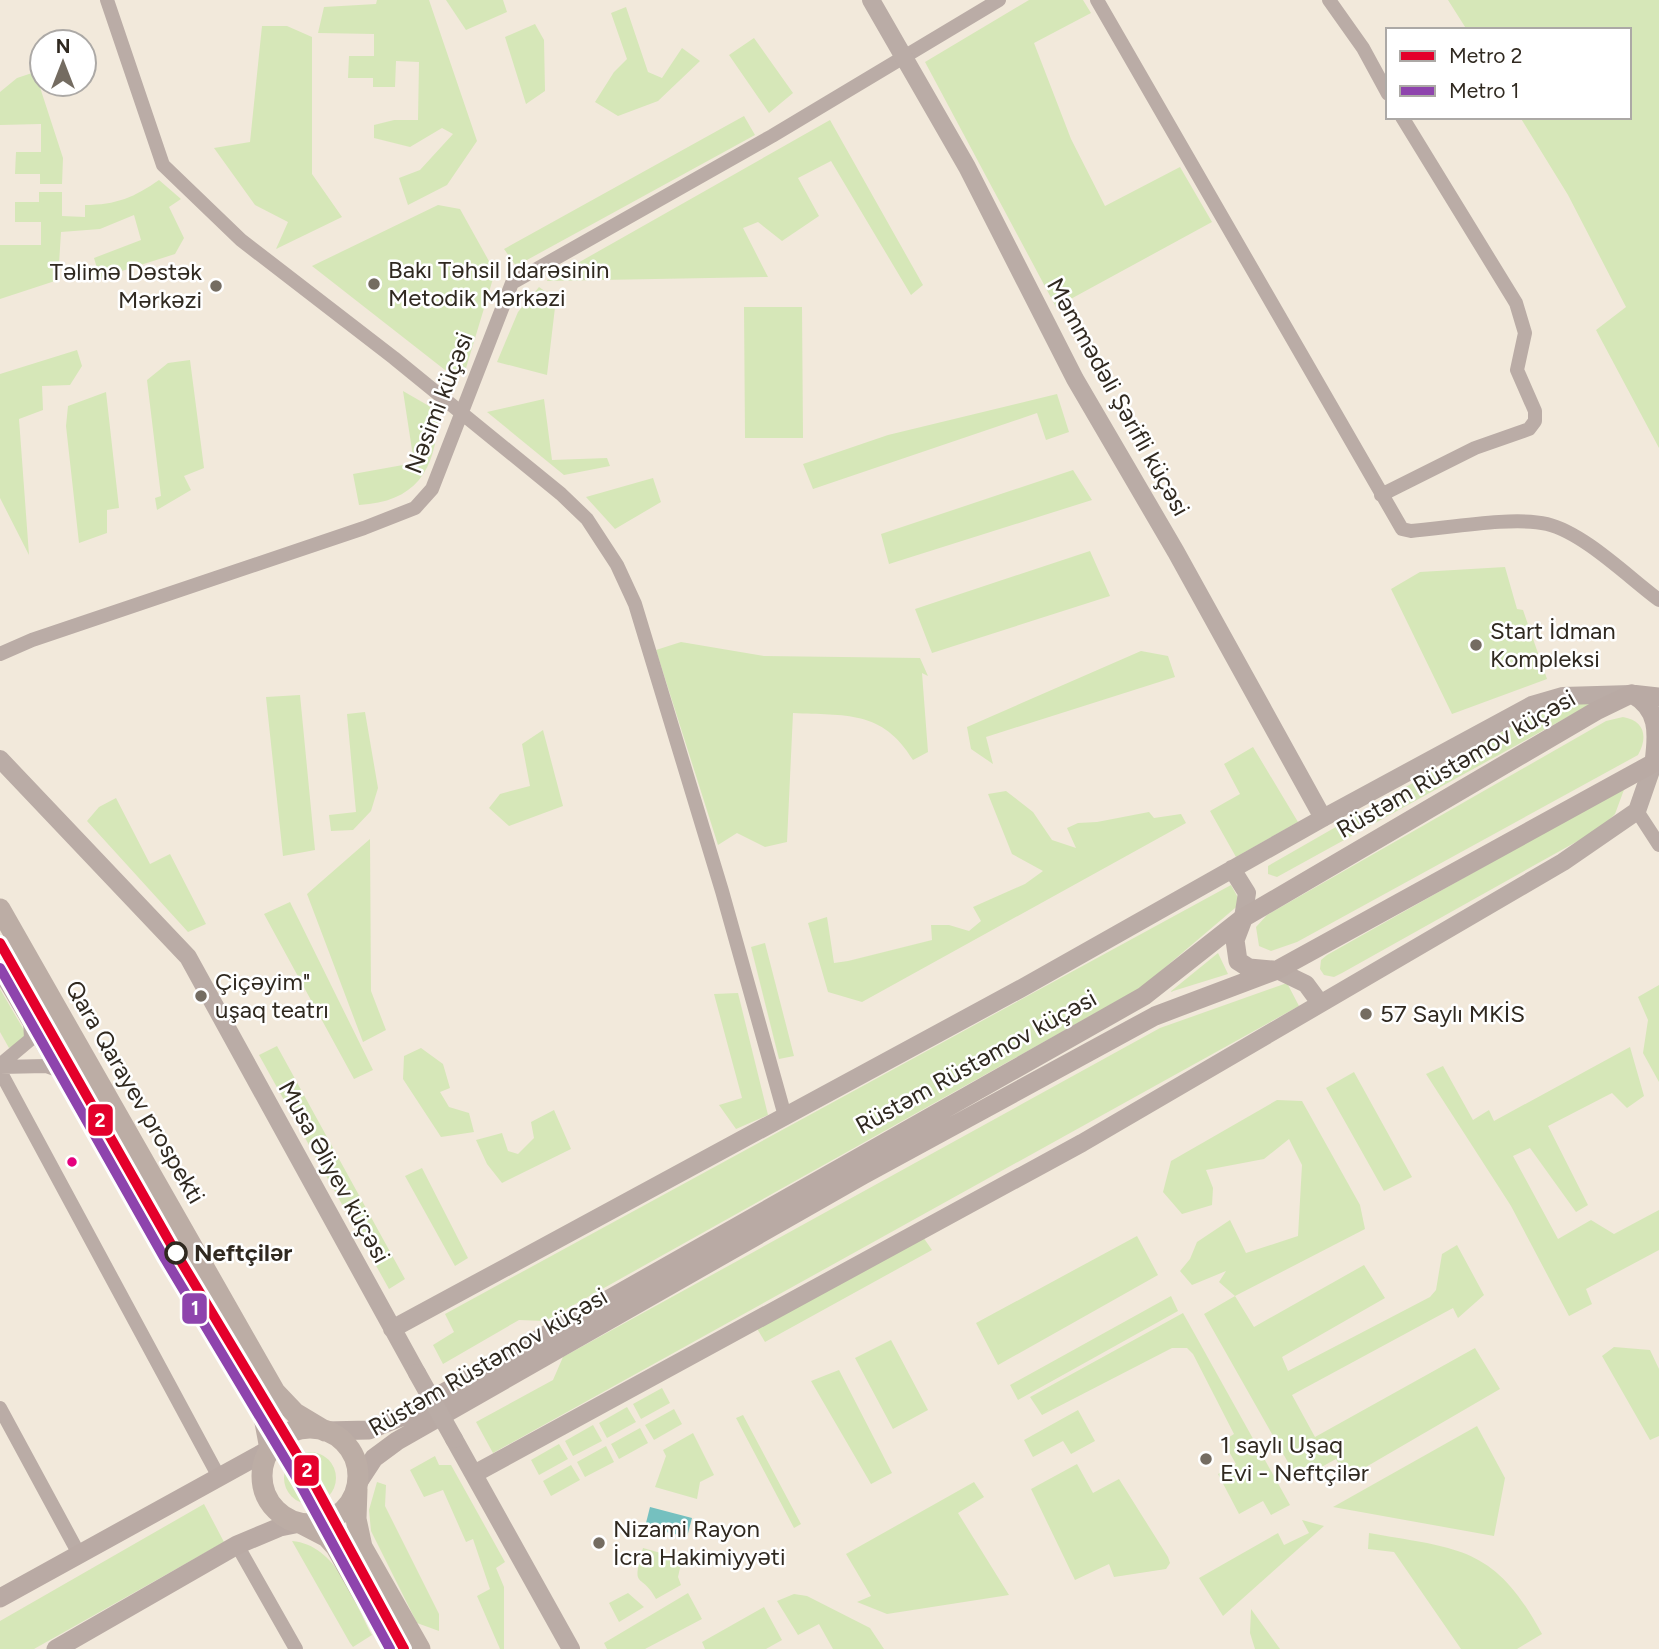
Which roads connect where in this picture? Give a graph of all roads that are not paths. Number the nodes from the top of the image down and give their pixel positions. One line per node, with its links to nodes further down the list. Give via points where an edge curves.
1 (107, 0): 9 (street, via 163,165 241,240)
2 (871, 0): 6 (street, Məmmədəli Şərifli küçəsi)
3 (999, 0): 6 (street, Nəsimi küçəsi)
4 (1097, 0): 10 (street)
5 (1329, 0): 7 (street)
6 (903, 56): 9 (street, Nəsimi küçəsi, via 512,283); 18 (street, Məmmədəli Şərifli küçəsi, via 967,167 1075,379 1177,552)
7 (1386, 90)
8 (1403, 119): 10 (street, via 1516,303 1525,333 1517,370 1535,421 1529,429 1475,448)
9 (461, 414): 12 (street, Nəsimi küçəsi, via 432,489 415,508); 29 (street, via 587,519 626,583 722,891)
10 (1381, 495): 11 (street, via 1402,528 1411,531 1547,524 1573,535)
11 (1659, 600)
12 (0, 654)
13 (1632, 694): 14 (main road, Rüstəm Rüstəmov küçəsi); 16 (main road, via 1646,701 1656,719); 18 (street, Rüstəm Rüstəmov küçəsi, via 1586,693 1546,699); 22 (main road, Rüstəm Rüstəmov küçəsi)
14 (1659, 697)
15 (0, 759): 30 (street, Musa Əliyev küçəsi, via 188,957)
16 (1657, 761): 17 (street); 24 (main road, Rüstəm Rüstəmov küçəsi)
17 (1637, 811): 19 (street); 25 (street, via 1563,862)
18 (1323, 818): 20 (street, Rüstəm Rüstəmov küçəsi)
19 (1659, 845)
20 (1232, 869): 22 (street, via 1247,893); 29 (street, Rüstəm Rüstəmov küçəsi)
21 (0, 909): 32 (main road, Qara Qarayev prospekti, via 275,1392 295,1413)
22 (1243, 918): 24 (main road, via 1235,940 1238,961 1249,968); 32 (main road, Rüstəm Rüstəmov küçəsi, via 1144,996 463,1383 384,1425)
23 (0, 966): 26 (main road)
24 (1277, 970): 25 (street, via 1306,984); 36 (main road, Rüstəm Rüstəmov küçəsi, via 1155,1016 863,1175 397,1441 374,1458)
25 (1320, 1003): 34 (street, via 1082,1143)
26 (30, 1018): 27 (street, via 30,1039); 28 (main road)
27 (0, 1068): 28 (street, via 46,1066); 35 (street)
28 (60, 1071): 33 (main road, via 257,1401)
29 (785, 1116): 30 (street, Rüstəm Rüstəmov küçəsi)
30 (393, 1329): 34 (street, Musa Əliyev küçəsi, bridge)
31 (0, 1408): 39 (street)
32 (325, 1431): 33 (main road, via 296,1430); 36 (main road, via 351,1451)
33 (270, 1449): 35 (main road); 37 (main road, via 264,1462 263,1488 277,1511)
34 (474, 1474): 45 (street, Musa Əliyev küçəsi)
35 (219, 1477): 39 (main road)
36 (357, 1484): 37 (main road, via 342,1511 323,1522); 44 (main road, via 356,1519 362,1547)
37 (300, 1523): 38 (main road); 43 (main road, via 336,1547)
38 (237, 1545): 41 (main road); 42 (street)
39 (79, 1555): 40 (main road)
40 (0, 1598)
41 (56, 1649)
42 (296, 1649)
43 (394, 1649)
44 (420, 1649)
45 (571, 1649)

